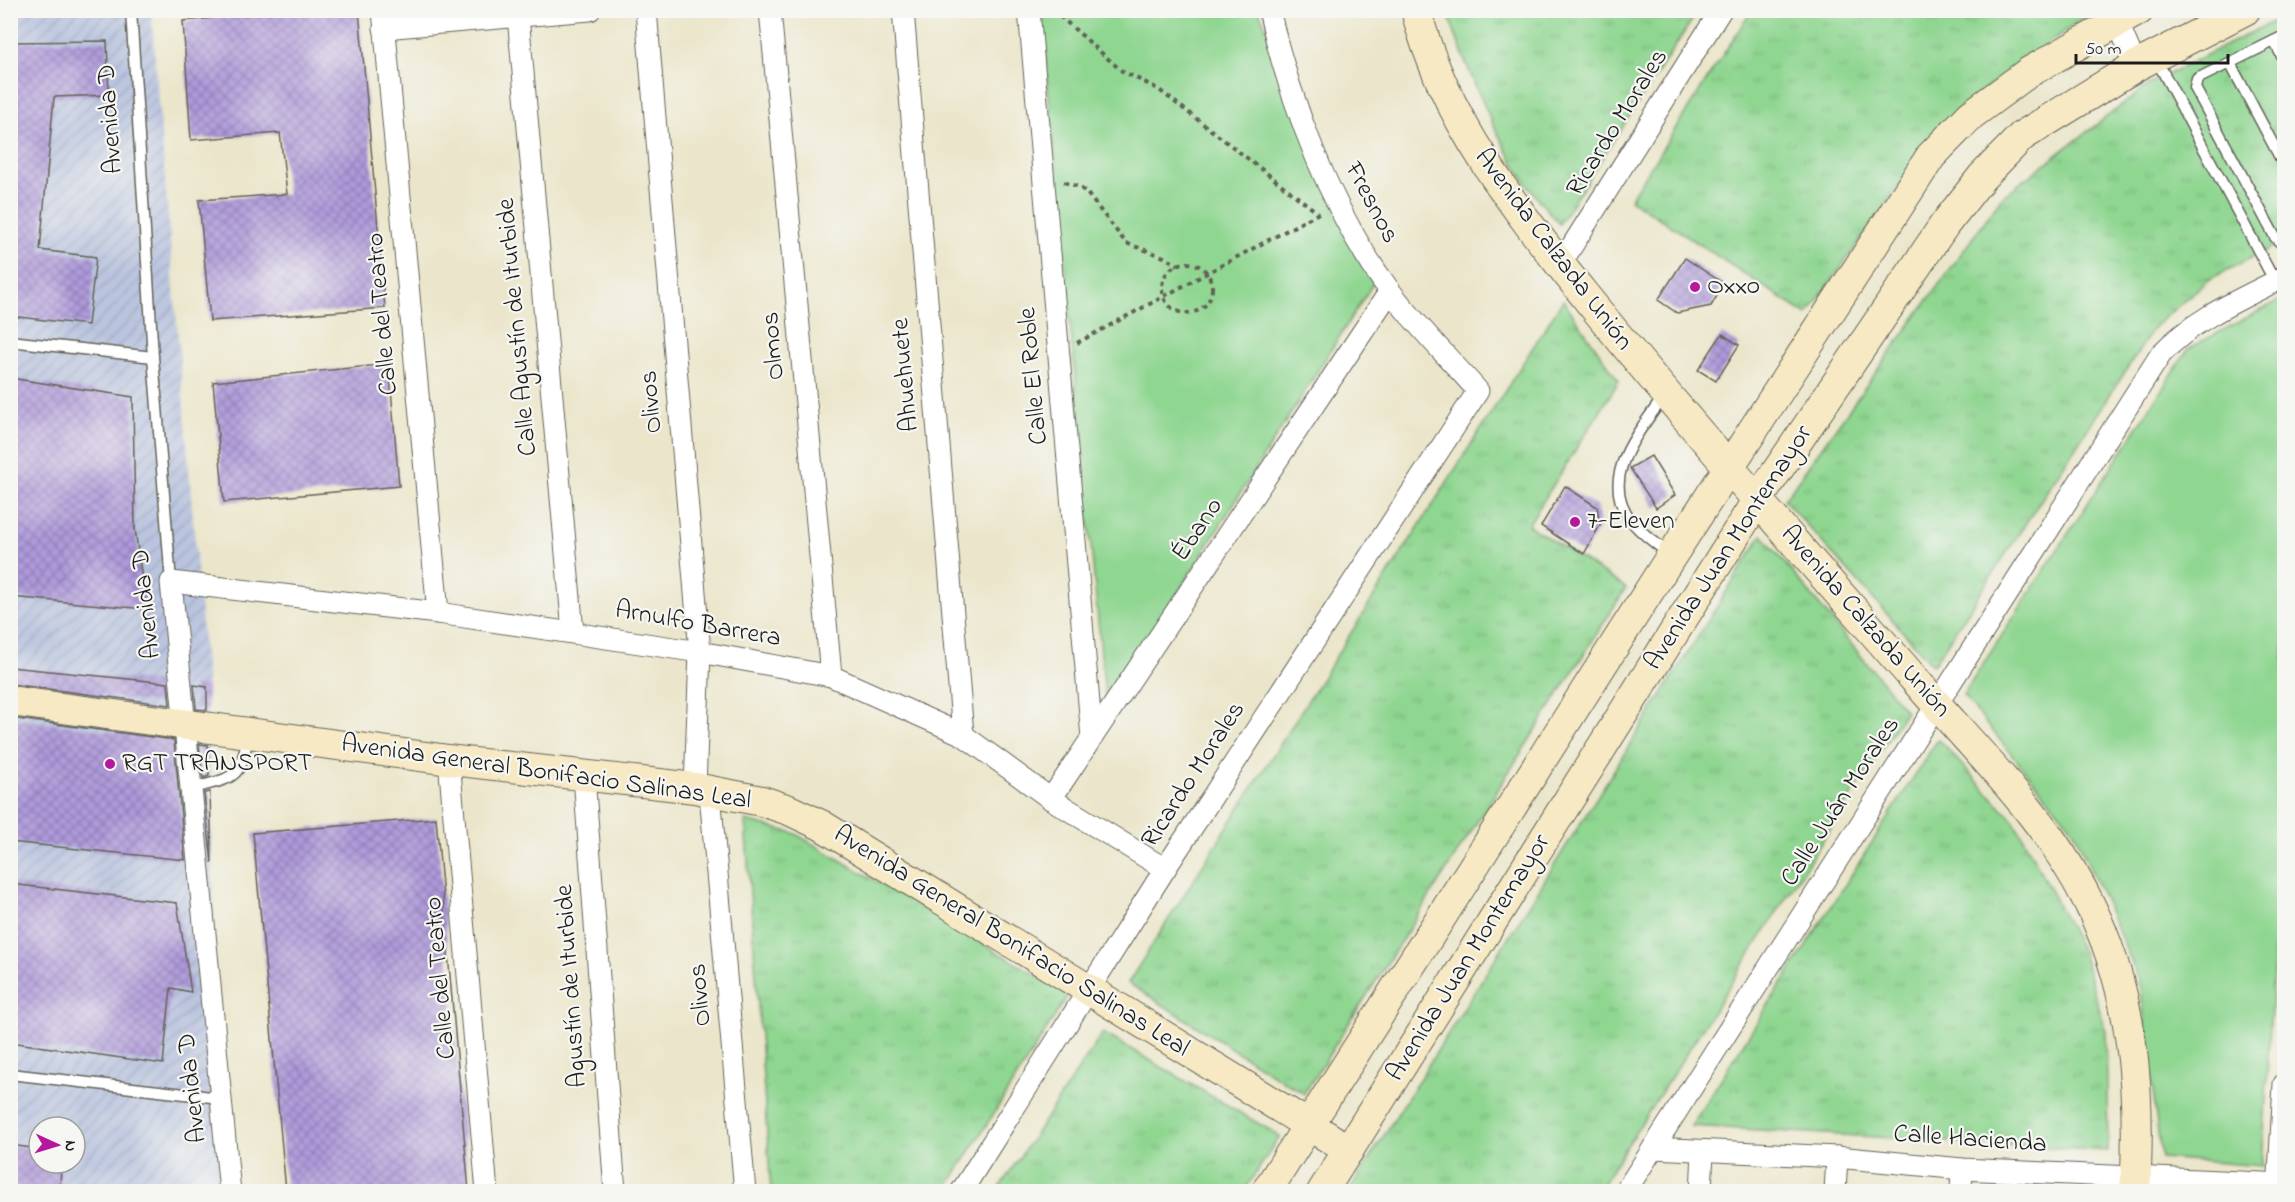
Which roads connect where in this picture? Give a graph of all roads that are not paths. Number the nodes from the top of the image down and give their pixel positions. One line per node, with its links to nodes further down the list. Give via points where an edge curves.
1 (131, 10): 25 (lane, Avenida D)
2 (590, 10): 12 (street)
3 (646, 10): 34 (street, Olivos)
4 (770, 10): 35 (street, Olmos)
5 (903, 10): 40 (street, Ahuehuete)
6 (1029, 10): 41 (street, Calle El Roble)
7 (1269, 10): 23 (street, Fresnos, via 1286,77 1307,135 1338,203)
8 (1416, 10): 21 (street, Avenida Calzada Unión, via 1452,105 1479,153)
9 (1722, 10): 21 (street, Ricardo Morales)
10 (2245, 10): 17 (street, Avenida Juan Montemayor)
11 (2124, 14): 17 (street); 28 (street, Avenida Juan Montemayor, via 2029,72 1971,115 1931,156)
12 (518, 16): 13 (street); 33 (street, Calle Agustín de Iturbide)
13 (383, 19): 32 (street, Calle del Teatro)
14 (2284, 36): 15 (lane)
15 (2274, 41): 16 (lane); 18 (lane)
16 (2284, 60)
17 (2145, 62): 22 (lane); 29 (street, Avenida Juan Montemayor, via 2022,136 1982,177 1945,224)
18 (2229, 63): 19 (lane); 20 (lane, via 2197,79 2195,88 2275,237)
19 (2284, 165)
20 (2284, 246)
21 (1560, 265): 27 (street, Avenida Calzada Unión)
22 (2280, 279): 37 (street, Calle Juán Morales, via 2195,324 2161,354)
23 (1390, 291): 26 (street, Fresnos); 41 (street, Ébano)
24 (10, 341): 25 (lane)
25 (153, 357): 31 (lane, Avenida D)
26 (1478, 391): 47 (street, Ricardo Morales)
27 (1665, 394): 28 (street, Avenida Calzada Unión); 30 (lane, via 1628,448 1617,483 1622,504 1633,523)
28 (1729, 468): 29 (street, Avenida Calzada Unión); 30 (street, Avenida Juan Montemayor)
29 (1758, 499): 37 (street, Avenida Calzada Unión); 54 (street, Avenida Juan Montemayor)
30 (1672, 555): 52 (street, Avenida Juan Montemayor)
31 (171, 582): 32 (street, Arnulfo Barrera); 38 (street, Avenida D)
32 (438, 613): 33 (street, Arnulfo Barrera)
33 (573, 632): 34 (street, Arnulfo Barrera)
34 (700, 652): 35 (street, Arnulfo Barrera); 45 (street, Olivos)
35 (831, 676): 40 (street, Arnulfo Barrera)
36 (10, 701): 38 (street, Avenida General Bonifacio Salinas Leal)
37 (1936, 704): 53 (street, Calle Juán Morales); 58 (street, Avenida Calzada Unión, via 2028,807 2088,900 2125,997 2139,1125)
38 (186, 726): 39 (street, Avenida General Bonifacio Salinas Leal); 44 (street, Avenida D)
39 (248, 734): 42 (street, Avenida General Bonifacio Salinas Leal); 44 (lane, via 243,764 237,772)
40 (963, 735): 46 (street, Arnulfo Barrera)
41 (1092, 738): 46 (street, Ébano)
42 (449, 760): 43 (street, Avenida General Bonifacio Salinas Leal); 61 (street, Calle del Teatro)
43 (584, 776): 45 (street, Avenida General Bonifacio Salinas Leal); 62 (street, Agustín de Iturbide)
44 (190, 789): 51 (street, Avenida D)
45 (703, 791): 48 (street, Avenida General Bonifacio Salinas Leal, via 762,801 821,825); 63 (street, Olivos)
46 (1051, 799): 47 (street, Arnulfo Barrera)
47 (1165, 869): 48 (street, Ricardo Morales)
48 (1089, 989): 52 (street, Avenida General Bonifacio Salinas Leal); 64 (street, Ricardo Morales)
49 (10, 1074): 51 (lane)
50 (2284, 1084): 59 (street)
51 (220, 1098): 60 (street, Avenida D)
52 (1308, 1126): 54 (street, Avenida General Bonifacio Salinas Leal); 65 (street, Avenida Juan Montemayor)
53 (1653, 1148): 55 (street, Calle Hacienda); 67 (street, Calle Juán Morales)
54 (1349, 1150): 66 (street, Avenida Juan Montemayor)
55 (1703, 1152): 56 (street, Calle Hacienda); 68 (street)
56 (1837, 1157): 57 (street, Calle Hacienda); 69 (street)
57 (1962, 1169): 58 (street, Calle Hacienda); 70 (street)
58 (2136, 1184): 59 (street, Calle Hacienda)
59 (2281, 1186)
60 (230, 1191)
61 (487, 1191)
62 (615, 1191)
63 (745, 1191)
64 (961, 1191)
65 (1266, 1191)
66 (1322, 1191)
67 (1625, 1191)
68 (1701, 1191)
69 (1835, 1191)
70 (1961, 1191)

